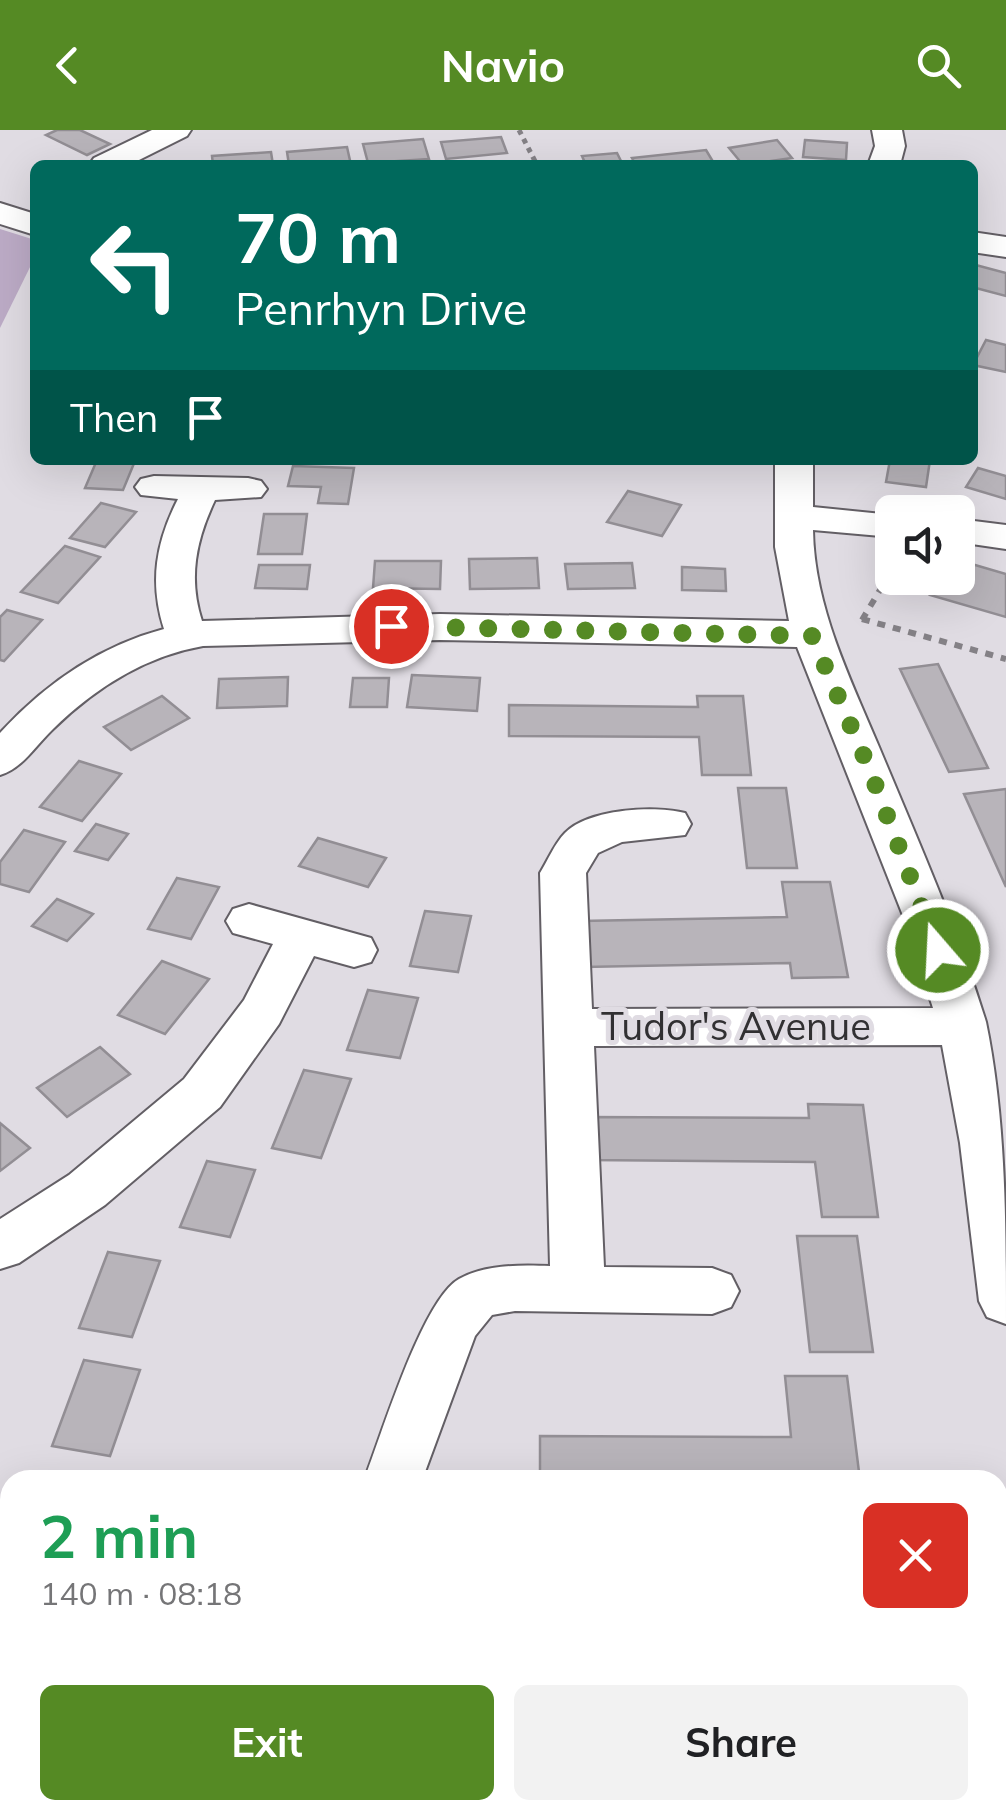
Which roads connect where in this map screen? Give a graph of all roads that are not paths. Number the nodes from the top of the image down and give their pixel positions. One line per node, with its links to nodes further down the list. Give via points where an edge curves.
1 (176, 130): 3 (street)
2 (887, 130): 4 (street)
3 (115, 160)
4 (886, 160)
5 (0, 213): 6 (street)
6 (30, 223)
7 (978, 243): 8 (street)
8 (1006, 247)
9 (794, 465): 13 (street)
10 (154, 488): 11 (street)
11 (202, 488): 12 (street); 17 (street, via 172,563 173,600)
12 (248, 489)
13 (793, 517): 14 (street); 18 (street)
14 (875, 524)
15 (975, 533): 16 (street)
16 (1006, 537)
17 (187, 636): 18 (street, via 391,626); 19 (street, via 122,661 65,695)
18 (820, 655): 24 (street, via 925,913)
19 (0, 760)
20 (669, 824): 25 (street, Tudor's Avenue, via 615,827 582,842 564,873)
21 (249, 921): 22 (street)
22 (301, 936): 23 (street); 26 (street, via 262,1011 202,1092 87,1190)
23 (354, 950)
24 (963, 1026): 25 (street, Tudor's Avenue); 29 (street)
25 (569, 1028): 27 (street, Tudor's Avenue)
26 (0, 1247)
27 (578, 1289): 28 (street); 30 (street, via 495,1290 462,1310)
28 (712, 1291)
29 (1006, 1301)
30 (398, 1470)

